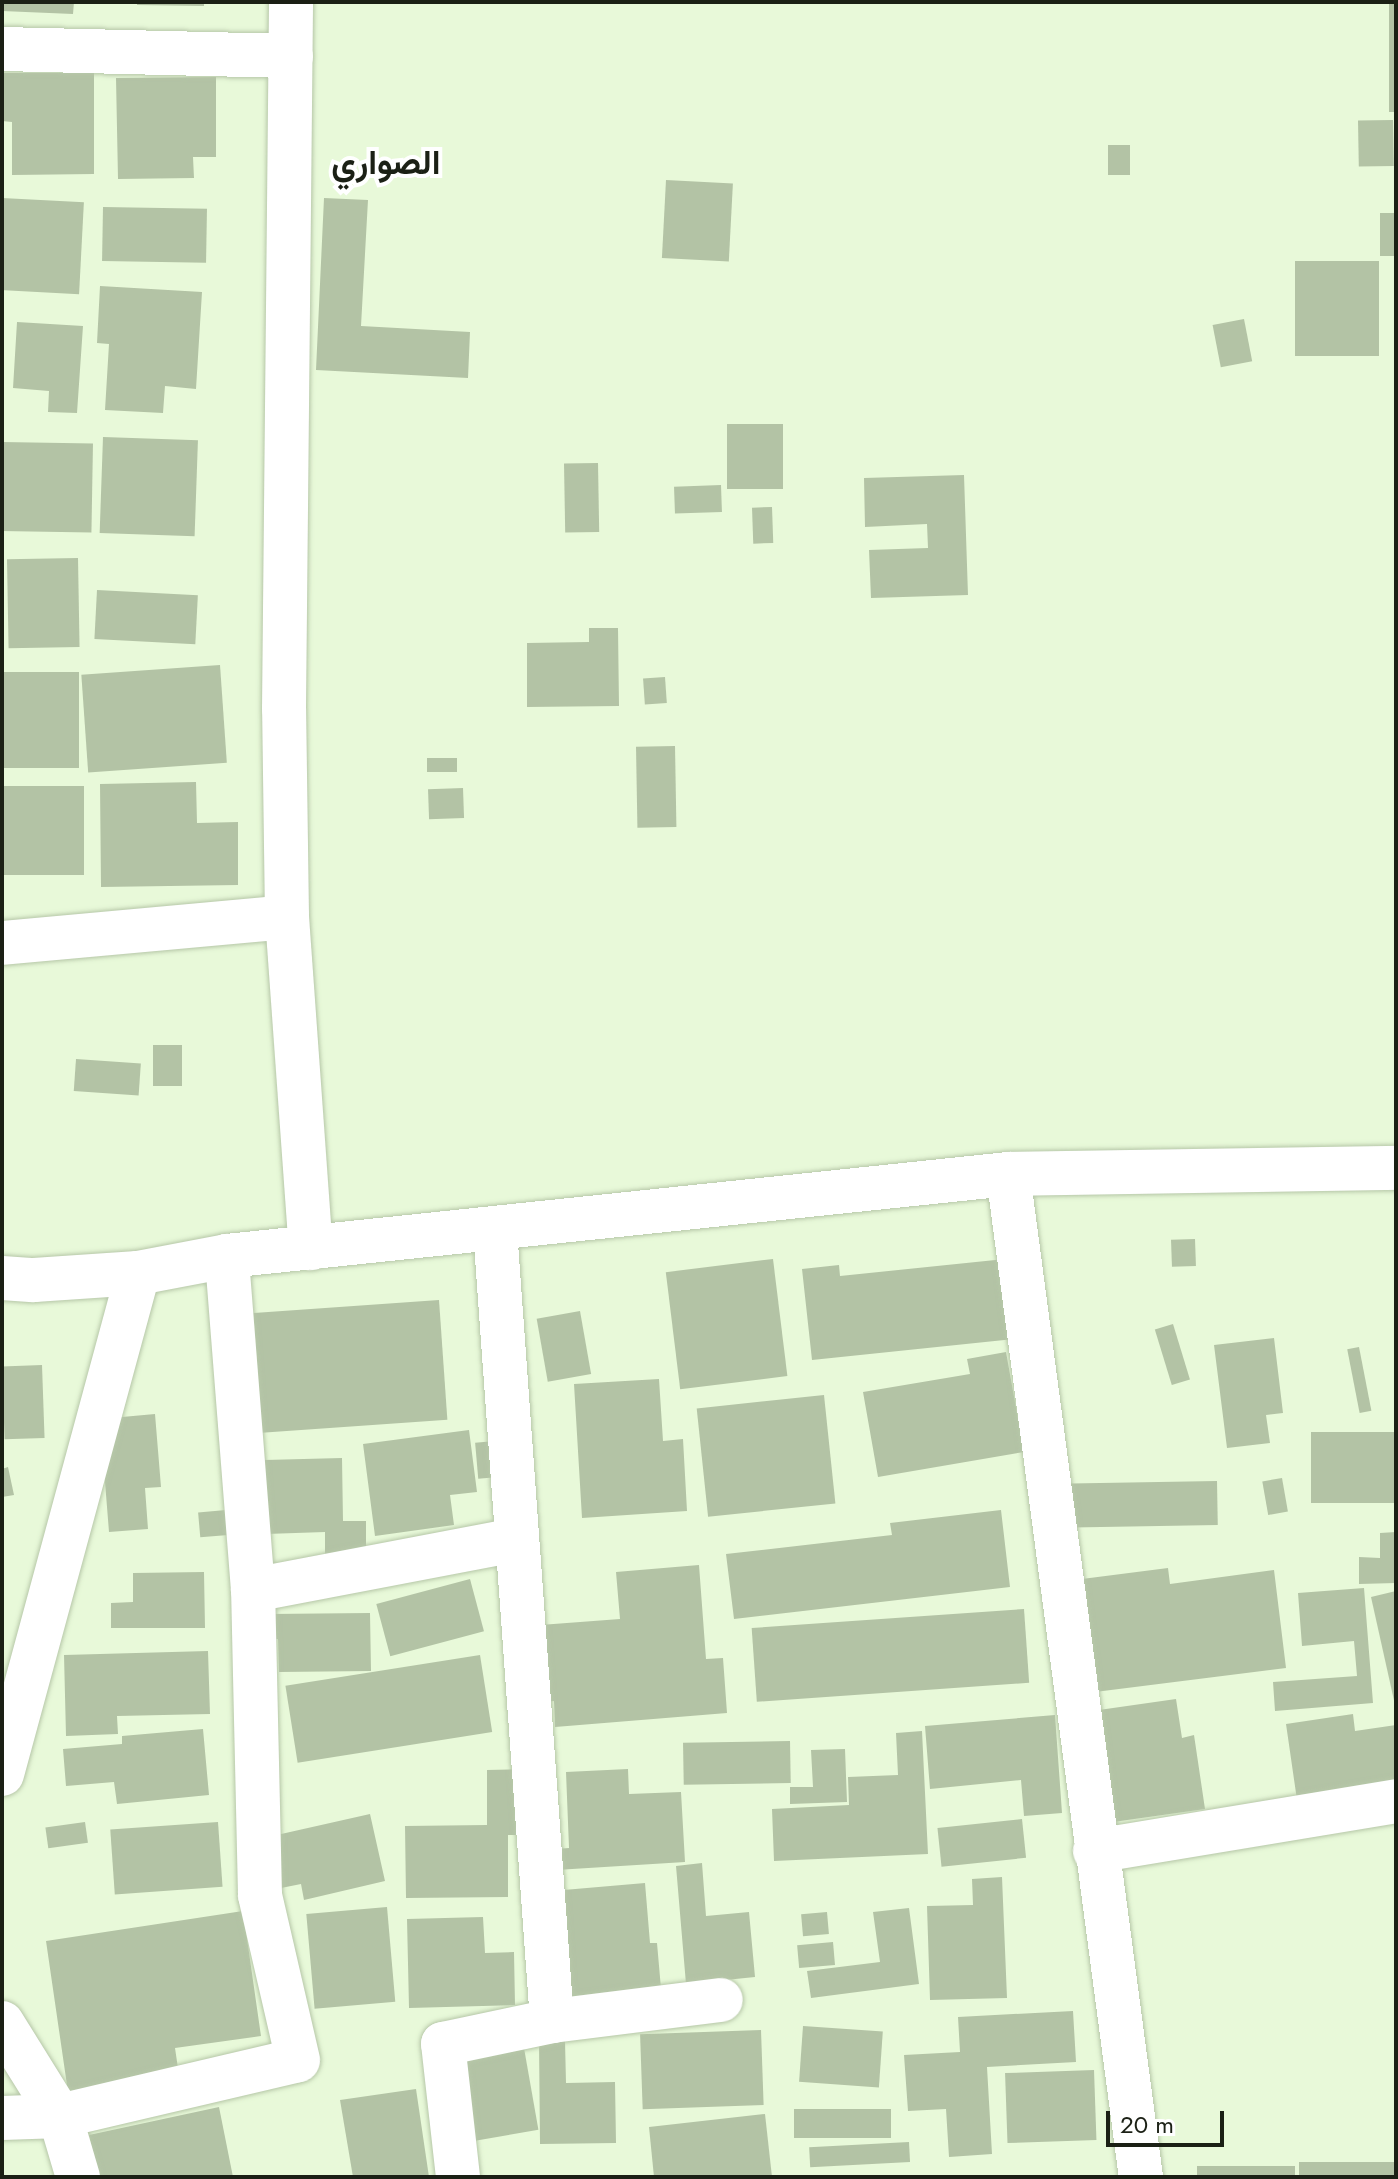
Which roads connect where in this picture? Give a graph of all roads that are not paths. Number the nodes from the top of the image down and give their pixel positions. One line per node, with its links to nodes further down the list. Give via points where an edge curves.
1 (291, 2): 3 (street)
2 (2, 49): 3 (street)
3 (291, 56): 4 (street)
4 (287, 917): 5 (street); 9 (street)
5 (2, 943)
6 (1396, 1168): 7 (street)
7 (1008, 1174): 8 (street); 17 (street)
8 (495, 1230): 9 (street); 13 (street)
9 (311, 1248): 10 (street)
10 (227, 1256): 11 (street); 14 (street)
11 (138, 1273): 12 (street); 15 (street)
12 (13, 1282)
13 (515, 1540): 14 (street); 19 (street)
14 (253, 1590): 21 (street, via 260,1895 298,2060)
15 (2, 1774)
16 (1396, 1801): 17 (street)
17 (1095, 1851): 25 (street)
18 (721, 2000): 19 (street)
19 (552, 2021): 24 (street, via 443,2044)
20 (2, 2023): 21 (street)
21 (60, 2116): 22 (street); 23 (street)
22 (2, 2118)
23 (78, 2177)
24 (458, 2177)
25 (1141, 2177)

